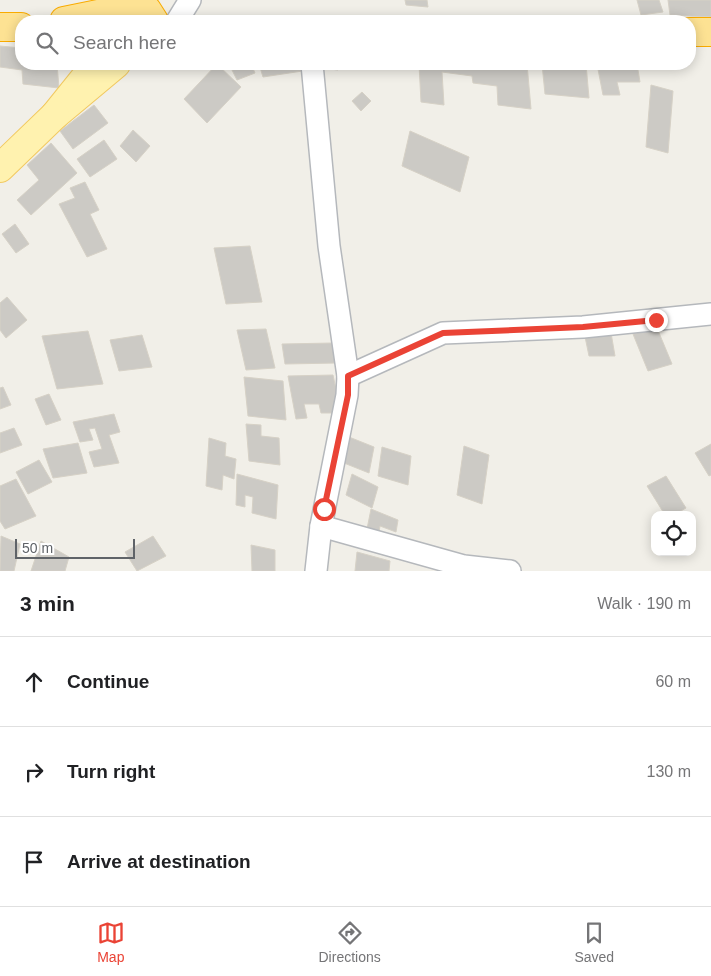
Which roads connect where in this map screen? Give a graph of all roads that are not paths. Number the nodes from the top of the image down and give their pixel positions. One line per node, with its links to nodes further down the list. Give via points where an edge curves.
1 (190, 0): 4 (street)
2 (120, 14): 3 (highway, via 137,6)
3 (156, 15)
4 (170, 15)
5 (0, 27): 6 (highway)
6 (15, 27)
7 (696, 32): 8 (highway)
8 (711, 32)
9 (91, 70): 12 (main road)
10 (109, 70): 12 (main road)
11 (313, 70): 15 (street, via 330,246)
12 (55, 115): 13 (main road)
13 (0, 168)
14 (711, 314): 15 (street, via 583,327 443,333)
15 (348, 376): 16 (street, via 348,395)
16 (321, 526): 17 (street); 18 (street, via 464,566)
17 (316, 571)
18 (510, 571)

